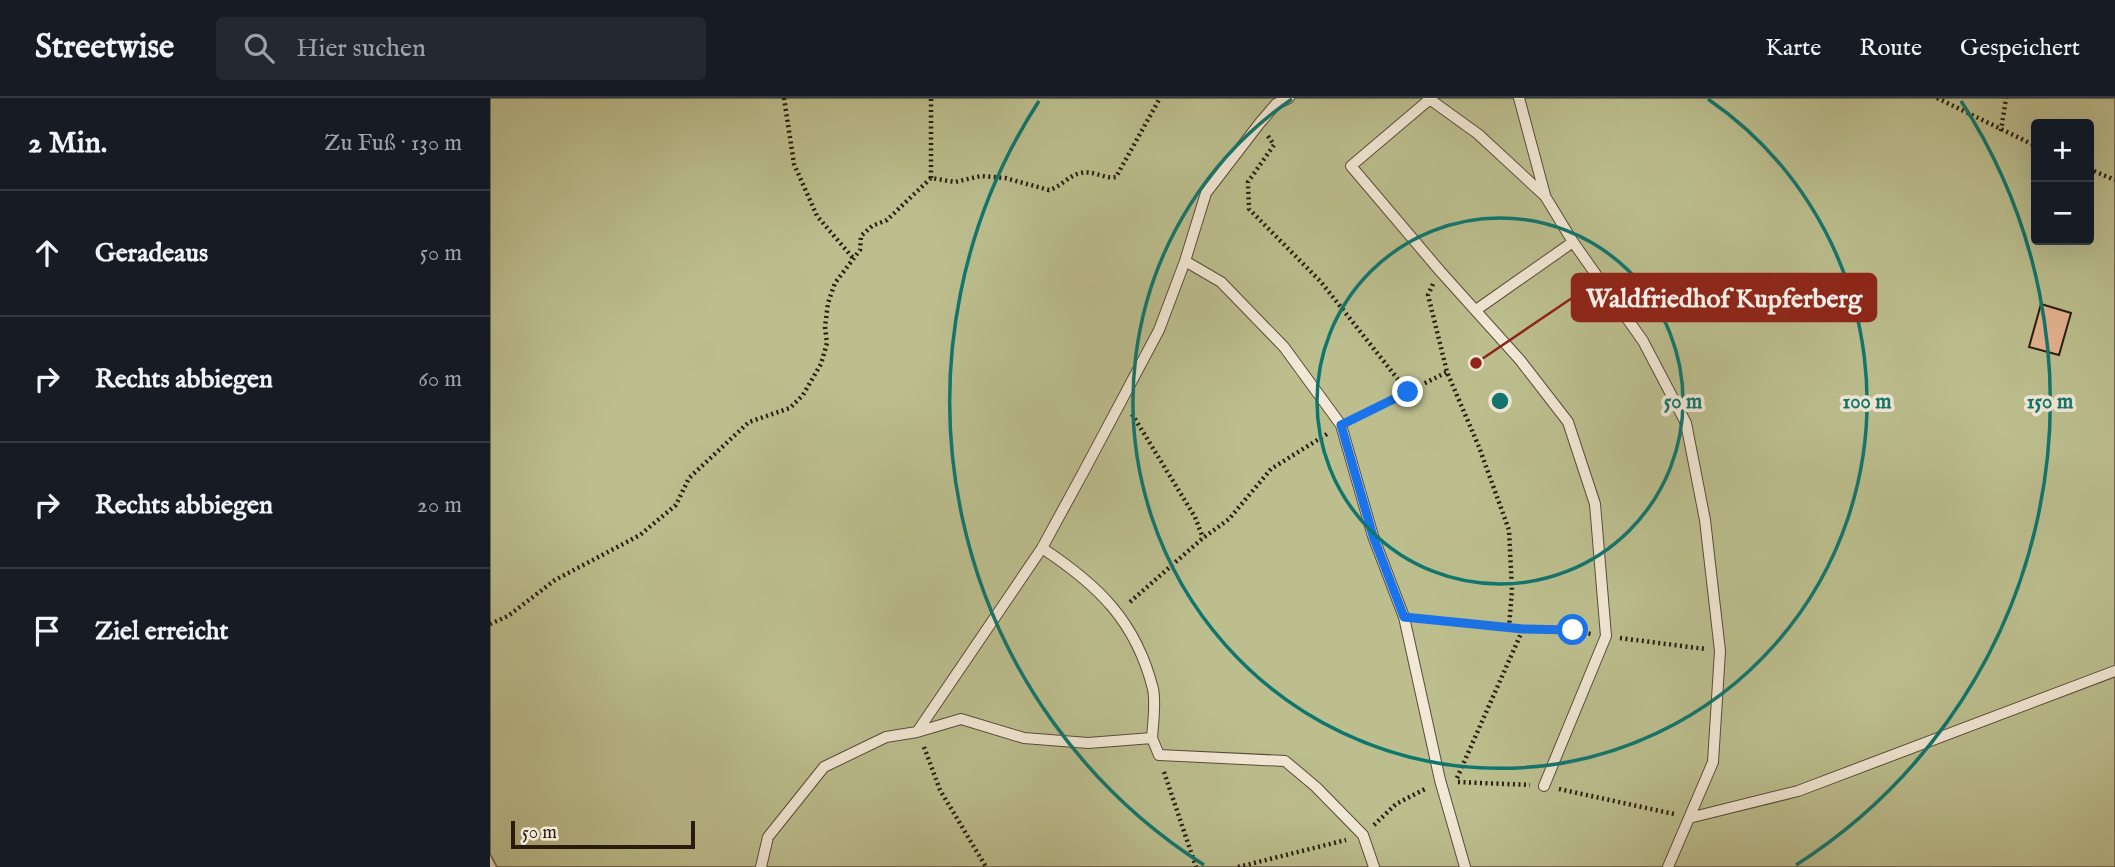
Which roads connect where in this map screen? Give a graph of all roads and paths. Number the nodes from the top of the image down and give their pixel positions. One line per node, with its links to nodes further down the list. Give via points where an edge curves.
1 (784, 98): 17 (path, via 794,164 817,216)
2 (931, 98): 13 (path)
3 (1160, 98): 13 (path, via 1116,177 1077,173 1049,190 1005,178 981,176 955,182)
4 (1289, 98): 9 (lane, via 1276,104)
5 (1429, 98): 15 (lane, via 1478,134); 19 (lane, via 1351,166)
6 (1519, 98): 15 (lane)
7 (1937, 98): 10 (path)
8 (2006, 98): 10 (path)
9 (1259, 124): 18 (lane, via 1206,193); 22 (path, via 1274,145 1248,181 1249,209 1321,282)
10 (2001, 131): 11 (path)
11 (2031, 144)
12 (2094, 171): 14 (path)
13 (931, 178): 17 (path, via 887,220 861,236)
14 (2115, 180)
15 (1545, 196): 16 (lane)
16 (1573, 242): 20 (lane); 34 (lane, via 1643,341 1686,423 1705,520)
17 (853, 258): 29 (path, via 835,283 828,303 827,343 803,396 790,408 749,422 689,478 676,505 640,535 555,580)
18 (1185, 261): 23 (lane, via 1159,330); 24 (lane, via 1221,282 1275,337)
19 (1440, 271): 20 (lane); 21 (path, via 1428,295)
20 (1476, 310): 33 (lane, via 1568,422 1595,503)
21 (1447, 372): 22 (path); 30 (path, via 1509,530)
22 (1408, 392): 24 (path)
23 (1123, 399): 25 (path, via 1195,517); 26 (lane)
24 (1341, 425): 25 (path, via 1271,469 1229,519); 28 (lane, via 1373,536)
25 (1203, 538): 27 (path)
26 (1042, 548): 27 (lane, via 1080,573); 36 (lane)
27 (1118, 612): 37 (lane, via 1133,636 1153,691)
28 (1404, 617): 30 (path); 46 (lane, via 1440,780)
29 (490, 624)
30 (1509, 627): 31 (path)
31 (1523, 629): 32 (path); 39 (path)
32 (1573, 630)
33 (1606, 636): 34 (path); 40 (lane)
34 (1720, 651): 41 (lane, via 1713,762)
35 (2115, 671): 41 (lane, via 1798,791)
36 (917, 732): 37 (lane, via 961,719 1024,738 1088,743); 42 (lane, via 886,737 824,767 768,837); 43 (path, via 940,790)
37 (1152, 738): 38 (lane)
38 (1159, 755): 44 (path); 45 (lane, via 1285,761 1363,835)
39 (1455, 782)
40 (1544, 786)
41 (1689, 818): 47 (lane)
42 (761, 867)
43 (986, 867)
44 (1196, 867)
45 (1374, 867)
46 (1465, 867)
47 (1668, 867)

